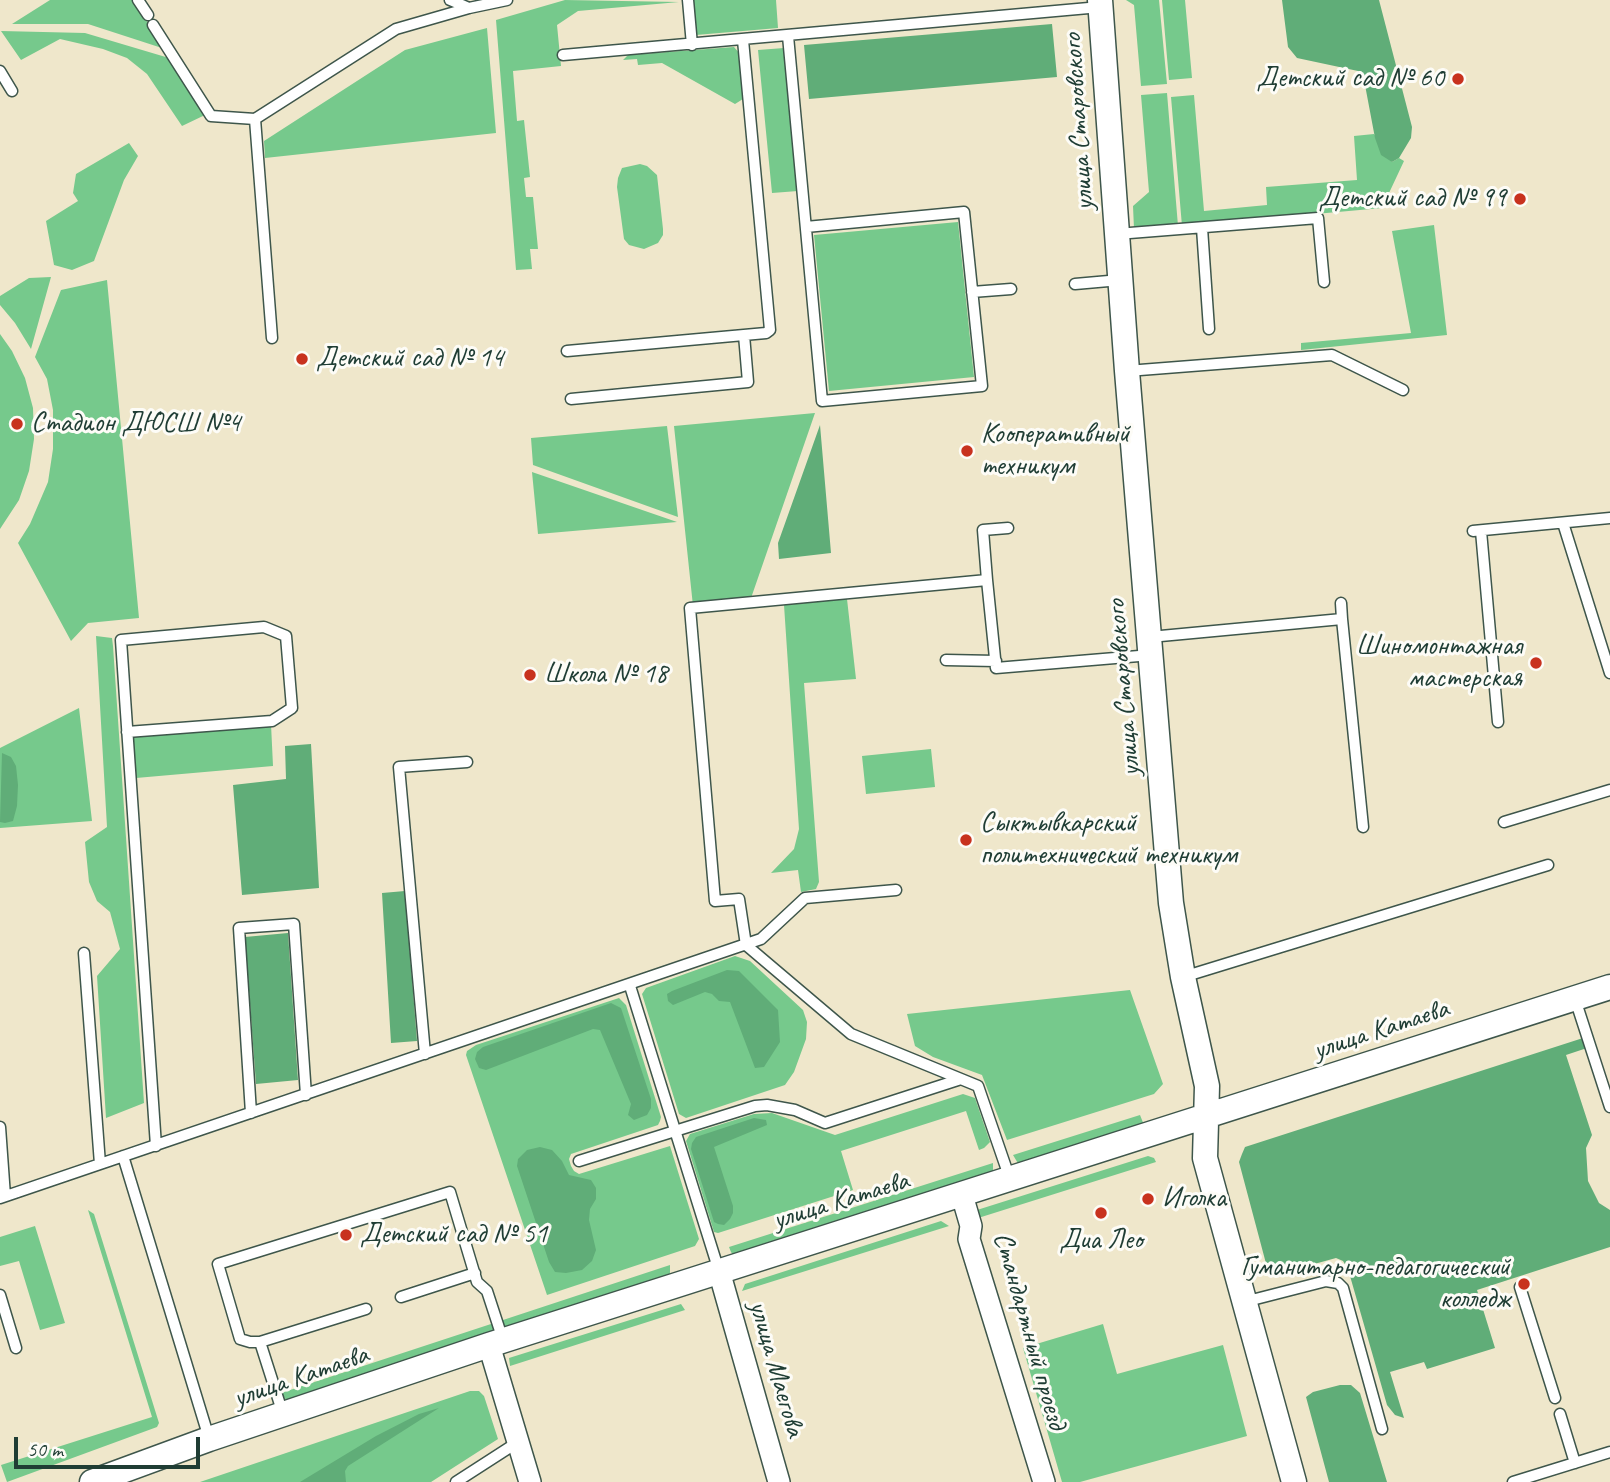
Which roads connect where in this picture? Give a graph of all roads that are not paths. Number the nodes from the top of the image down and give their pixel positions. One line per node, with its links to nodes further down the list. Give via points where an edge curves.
1 (138, 0): 13 (lane, via 211,116)
2 (450, 0): 6 (lane)
3 (507, 0): 6 (lane)
4 (688, 0): 9 (lane)
5 (1100, 4): 7 (lane); 16 (street, улица Старовского)
6 (469, 8): 13 (lane, via 396,29)
7 (788, 36): 8 (lane); 14 (lane)
8 (743, 40): 9 (lane); 23 (lane, via 771,323 766,333)
9 (692, 45): 10 (lane)
10 (563, 55)
11 (0, 71): 12 (lane)
12 (12, 92)
13 (255, 119): 24 (lane)
14 (806, 226): 21 (lane, via 964,212); 21 (lane, via 822,401 982,386)
15 (1202, 228): 16 (lane); 18 (lane, via 1318,218); 22 (lane)
16 (1117, 234): 17 (street, улица Старовского)
17 (1120, 280): 19 (lane); 26 (street, улица Старовского)
18 (1324, 282)
19 (1075, 284)
20 (1011, 289): 21 (lane)
21 (972, 292)
22 (1209, 329)
23 (744, 335): 25 (lane); 28 (lane, via 748,382)
24 (272, 338)
25 (567, 351)
26 (1127, 371): 27 (lane, via 1332,355); 35 (street, улица Старовского)
27 (1403, 390)
28 (571, 398)
29 (1610, 518): 30 (lane)
30 (1563, 523): 38 (lane); 39 (lane, via 1477,531)
31 (1008, 528): 32 (lane, via 984,530)
32 (987, 580): 37 (lane); 47 (lane, via 690,608 715,901 739,898)
33 (1341, 603): 34 (lane)
34 (1342, 619): 35 (lane); 44 (lane)
35 (1150, 646): 37 (lane, via 996,667); 49 (street, улица Старовского, via 1171,903)
36 (946, 660): 37 (lane)
37 (996, 661)
38 (1610, 673)
39 (1498, 722)
40 (127, 732): 40 (lane, via 121,640 264,627 286,636 292,708 272,721); 61 (lane)
41 (467, 762): 53 (lane, via 399,768)
42 (1610, 790): 43 (lane)
43 (1504, 822)
44 (1363, 827)
45 (1548, 865): 49 (lane)
46 (896, 890): 47 (lane, via 806,898 761,939)
47 (746, 945): 50 (lane); 54 (lane, via 851,1034)
48 (84, 953): 64 (lane)
49 (1183, 977): 58 (street, улица Старовского, via 1207,1086)
50 (630, 986): 53 (lane); 60 (lane)
51 (1610, 987): 52 (street, улица Катаева)
52 (1575, 999): 56 (lane); 58 (street, улица Катаева)
53 (425, 1054): 55 (lane)
54 (961, 1079): 60 (lane, via 825,1123 795,1110 767,1105); 65 (lane, via 978,1086)
55 (306, 1095): 57 (lane); 57 (lane, via 294,924 239,928)
56 (1610, 1107)
57 (251, 1113): 61 (lane)
58 (1205, 1118): 65 (street, улица Катаева); 73 (street, улица Старовского, via 1205,1158)
59 (0, 1127): 67 (lane)
60 (675, 1131): 63 (lane); 68 (lane)
61 (156, 1146): 62 (lane)
62 (124, 1156): 64 (lane); 82 (lane)
63 (579, 1161)
64 (100, 1164): 67 (lane)
65 (1010, 1179): 66 (street, улица Катаева)
66 (962, 1195): 68 (street, улица Катаева); 90 (street, Стандартный проезд, via 971,1226 969,1239)
67 (3, 1197)
68 (719, 1271): 76 (street, улица Катаева); 89 (street, улица Маегова)
69 (475, 1273): 72 (lane); 75 (lane, via 450,1192 218,1264 240,1339); 76 (lane, via 487,1291)
70 (1520, 1287): 78 (lane)
71 (0, 1296): 77 (lane)
72 (401, 1297)
73 (1244, 1302): 81 (lane, via 1326,1281 1338,1283); 91 (street, улица Старовского)
74 (366, 1308): 75 (lane)
75 (260, 1342): 80 (lane)
76 (496, 1343): 80 (street, улица Катаева); 83 (street)
77 (16, 1348)
78 (1555, 1398)
79 (1560, 1413): 85 (lane)
80 (283, 1414): 82 (street, улица Катаева)
81 (1382, 1429)
82 (209, 1439): 86 (street, улица Катаева)
83 (518, 1442): 87 (lane); 88 (street)
84 (1610, 1452): 85 (lane)
85 (1575, 1463): 92 (lane)
86 (92, 1482)
87 (456, 1482)
88 (530, 1482)
89 (779, 1482)
90 (1044, 1482)
91 (1294, 1482)
92 (1513, 1482)

